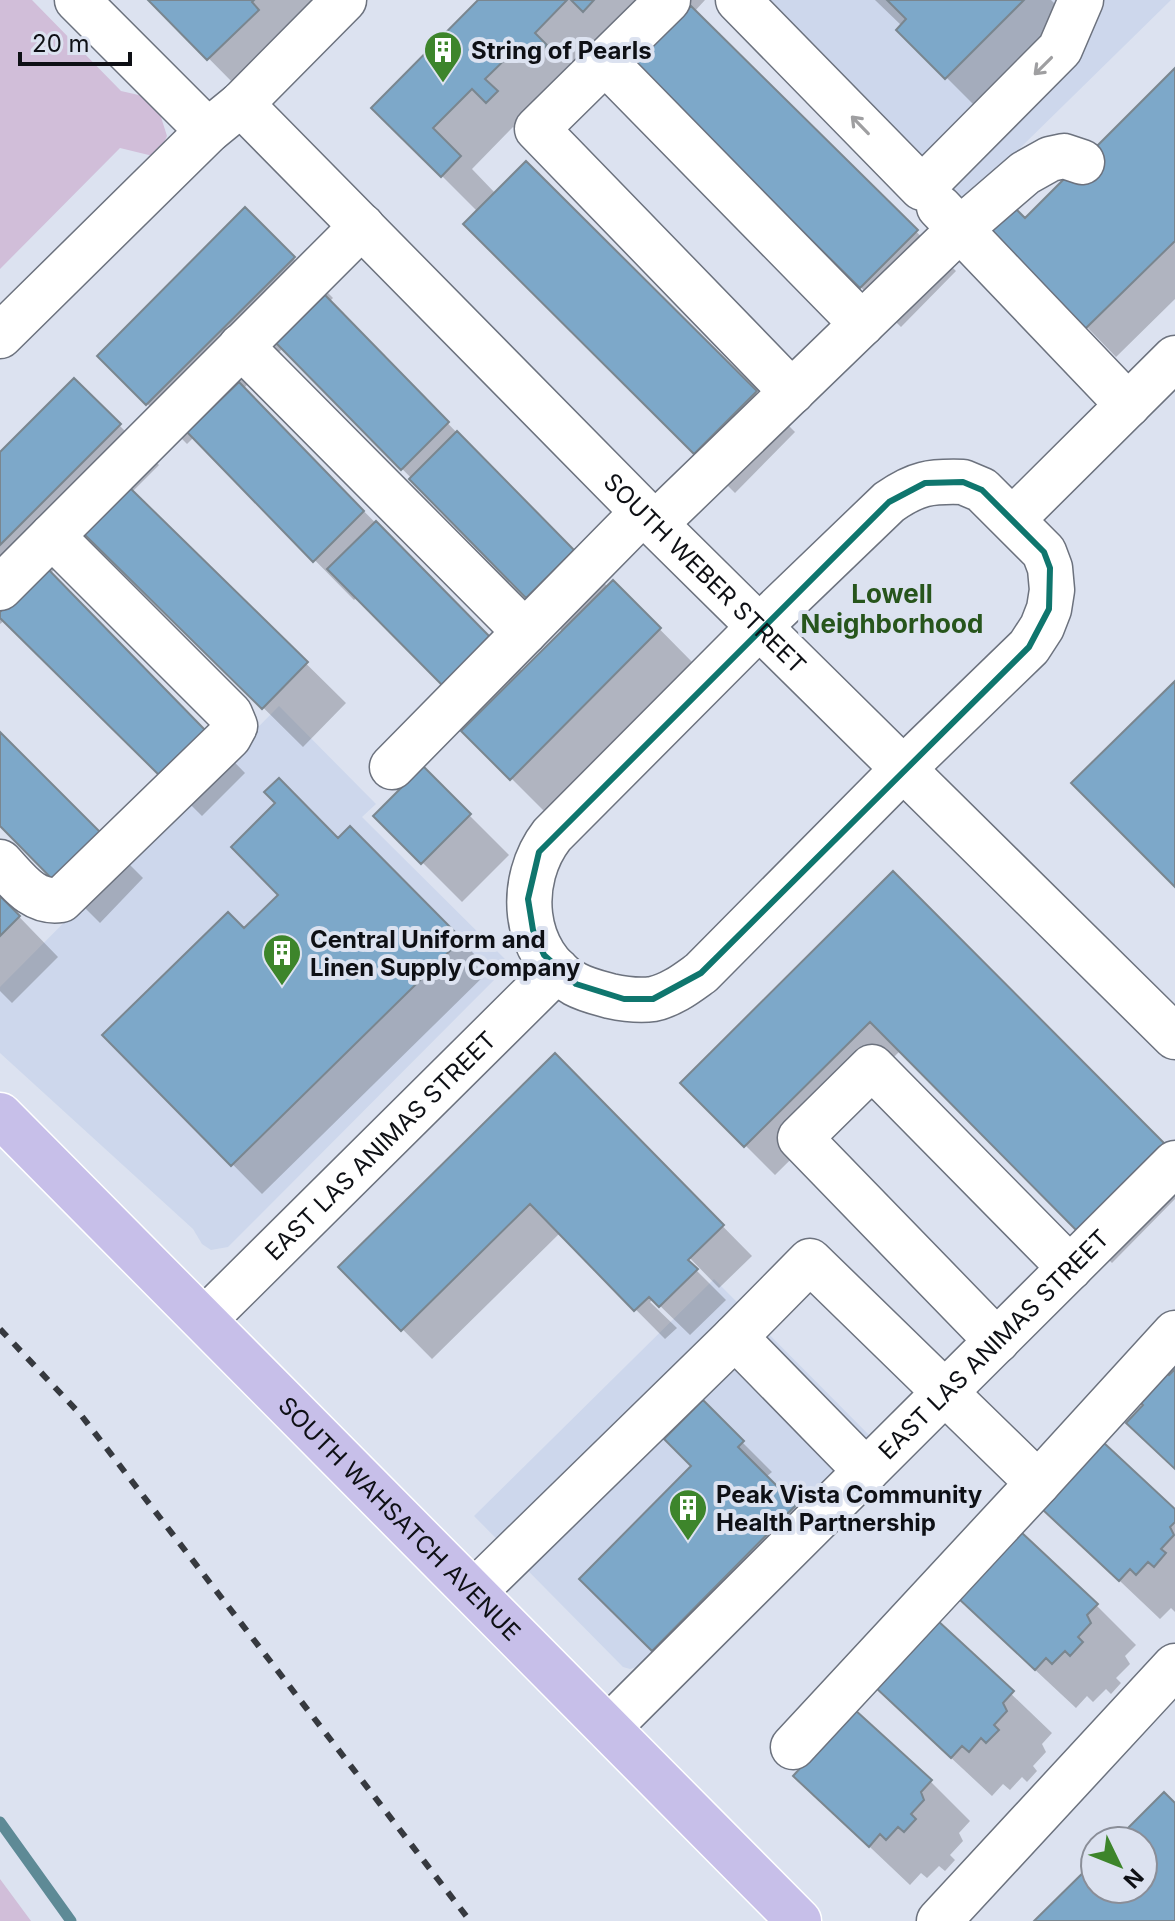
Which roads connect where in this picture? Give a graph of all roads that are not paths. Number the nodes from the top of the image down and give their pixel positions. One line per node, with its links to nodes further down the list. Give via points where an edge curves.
1 (77, 0): 8 (street)
2 (344, 0): 7 (street)
3 (668, 0): 6 (street)
4 (738, 0): 10 (street, one-way to 4)
5 (1081, 0): 10 (street, one-way to 10, via 1060,49)
6 (605, 62): 13 (street); 17 (street, via 537,129)
7 (241, 104): 8 (street); 11 (street, SOUTH WEBER STREET)
8 (208, 131): 14 (street)
9 (1082, 162): 12 (street, via 1064,156 1040,163)
10 (922, 188): 12 (street)
11 (362, 226): 15 (street); 19 (street, SOUTH WEBER STREET)
12 (959, 230): 13 (street); 18 (street)
13 (862, 324): 17 (street)
14 (0, 336)
15 (241, 346): 21 (street); 24 (street)
16 (1175, 358): 18 (street)
17 (792, 392): 19 (street)
18 (1128, 405): 20 (street)
19 (649, 518): 23 (street, SOUTH WEBER STREET); 24 (street)
20 (1013, 519): 23 (street, via 982,490 963,482 908,489); 26 (street, via 1044,552 1050,568 1046,618 1029,647)
21 (52, 536): 22 (street); 27 (street, via 230,714 235,726 61,900 35,897)
22 (0, 588)
23 (760, 626): 26 (street, SOUTH WEBER STREET); 28 (street, via 539,852 530,883 530,914 537,943)
24 (525, 632): 25 (street)
25 (392, 767)
26 (902, 770): 28 (street, via 678,990 653,999 624,999 576,984); 29 (street, SOUTH WEBER STREET)
27 (0, 862)
28 (557, 970): 33 (street, EAST LAS ANIMAS STREET)
29 (1175, 1037)
30 (0, 1115): 33 (main road, SOUTH WAHSATCH AVENUE)
31 (1175, 1163): 32 (street, EAST LAS ANIMAS STREET)
32 (1070, 1268): 36 (street, EAST LAS ANIMAS STREET); 36 (street, via 872,1067 800,1138)
33 (204, 1320): 40 (main road, SOUTH WAHSATCH AVENUE)
34 (1175, 1333): 39 (street)
35 (735, 1337): 37 (street, via 810,1261); 38 (street); 40 (street)
36 (997, 1341): 37 (street, EAST LAS ANIMAS STREET)
37 (943, 1394): 38 (street, EAST LAS ANIMAS STREET); 39 (street)
38 (866, 1471): 42 (street, EAST LAS ANIMAS STREET)
39 (1038, 1483): 43 (street)
40 (474, 1592): 42 (main road, SOUTH WAHSATCH AVENUE)
41 (1175, 1666): 45 (street)
42 (608, 1728): 44 (main road, SOUTH WAHSATCH AVENUE)
43 (793, 1747)
44 (799, 1921)
45 (939, 1921)

